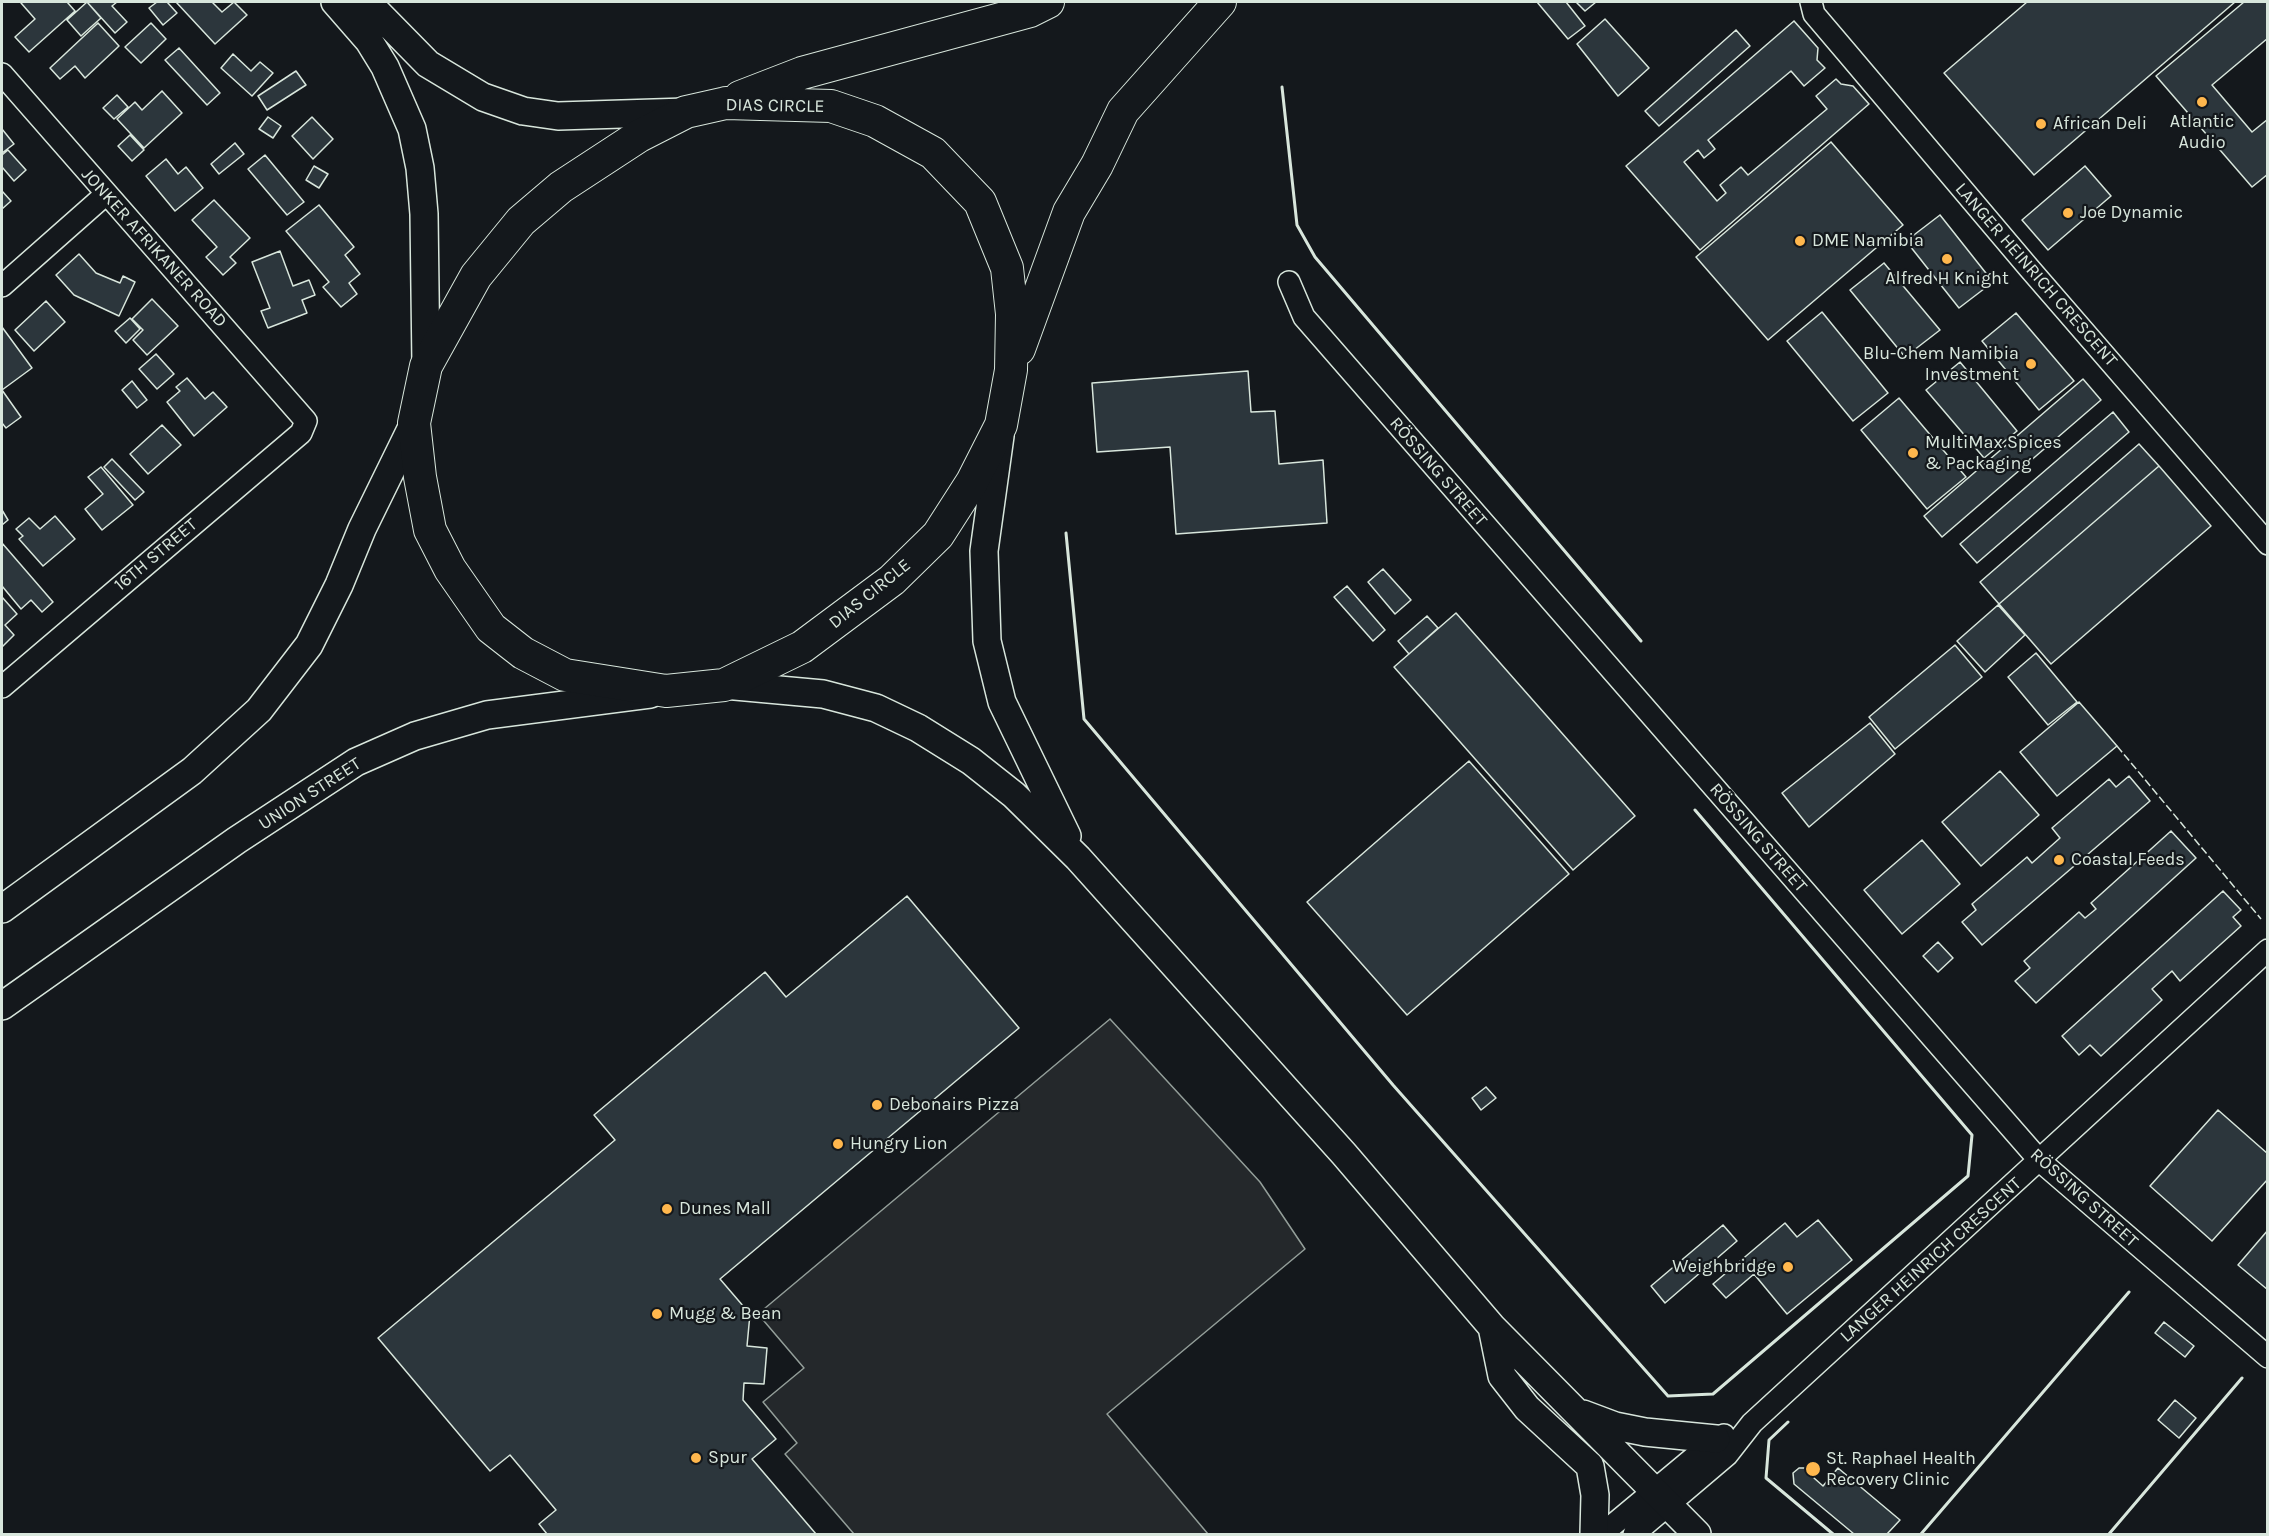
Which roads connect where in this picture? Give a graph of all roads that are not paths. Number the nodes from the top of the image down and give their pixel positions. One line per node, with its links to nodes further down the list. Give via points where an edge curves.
1 (335, 2): 12 (main road, via 369,40 412,129 424,214)
2 (367, 2): 8 (main road, via 428,64 483,97 523,111 558,116)
3 (1048, 2): 7 (highway, via 1030,11 802,73)
4 (1220, 2): 13 (highway, via 1123,111 1069,212)
5 (1810, 2): 17 (street, LANGER HEINRICH CRESCENT, via 1814,14 1953,179)
6 (2, 74): 9 (street, JONKER AFRIKANER ROAD)
7 (726, 103): 8 (highway, DIAS CIRCLE); 13 (highway, DIAS CIRCLE, via 831,106 875,121 933,153 980,202 1007,268 1012,314)
8 (686, 112): 12 (highway, DIAS CIRCLE, via 639,136 561,187 521,221 476,276)
9 (105, 195): 11 (street); 14 (street, JONKER AFRIKANER ROAD)
10 (1289, 282): 25 (street, RÖSSING STREET, via 1304,317)
11 (2, 286)
12 (426, 366): 15 (highway, DIAS CIRCLE)
13 (1011, 370): 16 (highway, DIAS CIRCLE)
14 (306, 421): 19 (street, 16TH STREET, via 301,433)
15 (414, 423): 20 (highway, DIAS CIRCLE, via 430,530 450,569 490,628 524,653 565,675); 22 (main road, via 309,645 259,710 192,771)
16 (1001, 426): 18 (highway, DIAS CIRCLE, via 938,535 892,580 802,647); 21 (main road, via 984,551 987,641 1002,702)
17 (2268, 544)
18 (724, 685): 20 (highway, DIAS CIRCLE); 21 (main road, via 823,694 876,708 971,761 1014,795)
19 (2, 687)
20 (666, 691): 24 (main road, UNION STREET, via 487,715 415,736 356,762 237,840)
21 (1078, 858): 26 (main road, via 1344,1154)
22 (2, 909)
23 (2268, 951): 25 (street, LANGER HEINRICH CRESCENT)
24 (2, 1006)
25 (2040, 1161): 27 (street, RÖSSING STREET); 29 (street, LANGER HEINRICH CRESCENT)
26 (1492, 1326): 28 (main road); 32 (main road, via 1502,1376 1527,1408 1590,1466 1595,1495)
27 (2268, 1357)
28 (1576, 1412): 30 (main road, via 1645,1432); 31 (main road)
29 (1752, 1423): 30 (street, LANGER HEINRICH CRESCENT); 31 (street, LANGER HEINRICH CRESCENT, via 1727,1455)
30 (1716, 1439): 31 (street, LANGER HEINRICH CRESCENT)
31 (1661, 1499): 33 (street); 34 (street); 35 (main road)
32 (1594, 1534)
33 (1602, 1534)
34 (1634, 1534)
35 (1697, 1534)

